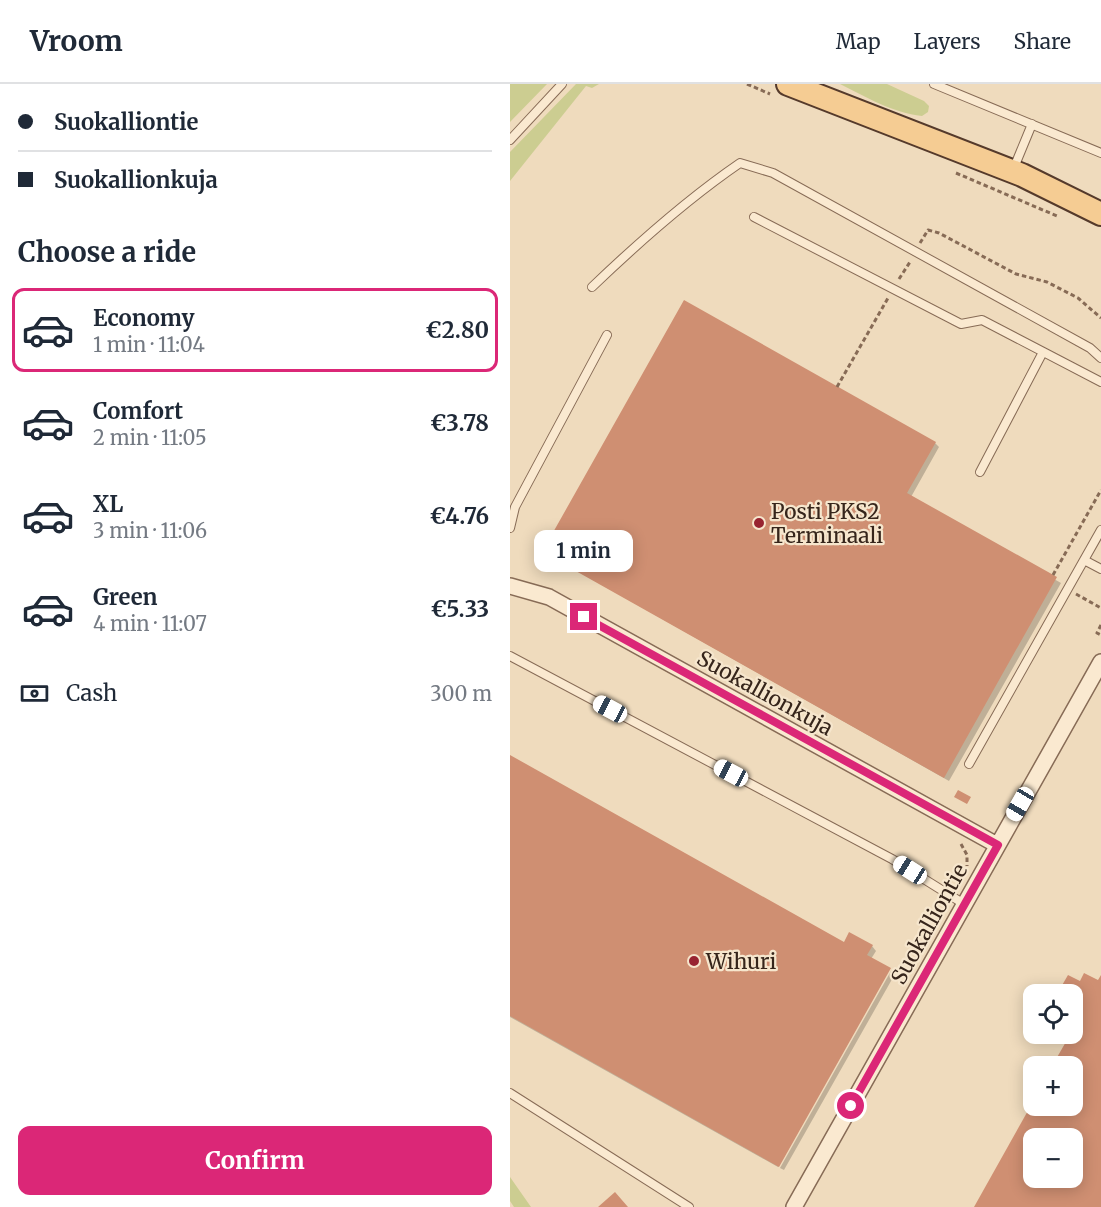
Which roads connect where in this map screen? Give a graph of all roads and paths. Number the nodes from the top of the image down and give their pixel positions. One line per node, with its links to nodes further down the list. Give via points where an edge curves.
1 (562, 84): 7 (lane)
2 (788, 84): 5 (main road)
3 (820, 84): 5 (main road)
4 (934, 84): 6 (lane)
5 (888, 121): 9 (main road)
6 (1032, 124): 8 (lane); 9 (lane)
7 (510, 140)
8 (1101, 153)
9 (1017, 174): 10 (main road); 11 (main road)
10 (1101, 201)
11 (1101, 214)
12 (754, 217): 15 (lane)
13 (915, 252): 14 (lane, via 773,173 740,163 701,189); 15 (path); 16 (path, via 926,232 939,233 1016,274 1058,287); 19 (lane, via 1090,348)
14 (592, 287)
15 (893, 289): 18 (lane, via 962,324 982,320); 21 (path)
16 (1101, 318)
17 (607, 335): 24 (lane, via 515,507)
18 (1043, 352): 20 (lane); 22 (lane)
19 (1101, 358)
20 (1101, 382)
21 (837, 387)
22 (980, 472)
23 (1101, 490): 28 (path)
24 (510, 528)
25 (1101, 530): 26 (lane)
26 (1084, 560): 27 (lane); 34 (lane)
27 (1101, 569)
28 (1053, 575)
29 (510, 586): 35 (street, Suokallionkuja, via 549,597)
30 (1101, 625): 31 (path, via 1097,633)
31 (1101, 635)
32 (510, 656): 36 (lane, via 892,859)
33 (1101, 662): 35 (street, Suokalliontie)
34 (969, 764)
35 (998, 845): 36 (street, Suokalliontie)
36 (964, 904): 39 (street, Suokalliontie)
37 (510, 1093): 38 (lane)
38 (689, 1207)
39 (794, 1207)

